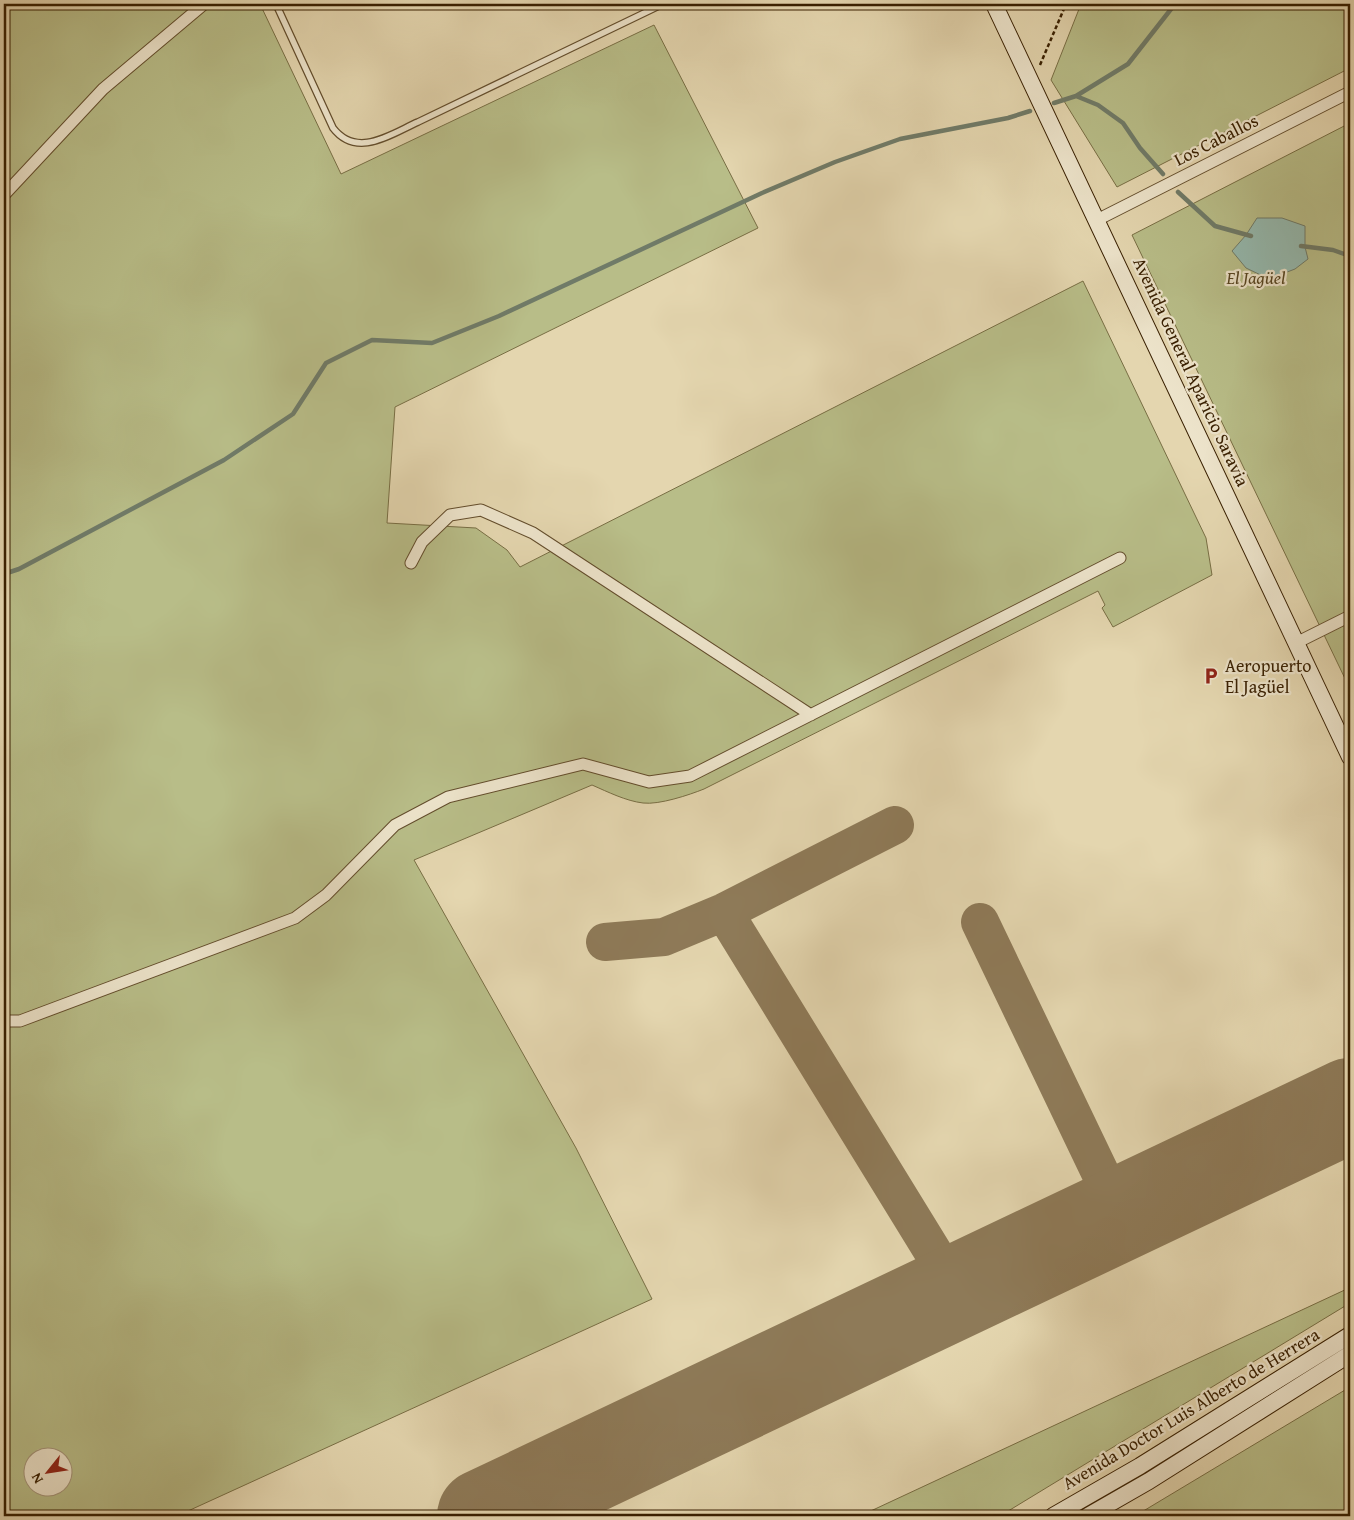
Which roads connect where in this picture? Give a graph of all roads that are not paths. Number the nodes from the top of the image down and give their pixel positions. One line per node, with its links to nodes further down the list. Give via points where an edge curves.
1 (204, 4): 6 (street, via 103,89)
2 (276, 4): 3 (lane, via 334,128 350,142 364,144 418,122)
3 (663, 4)
4 (994, 4): 7 (main road, Avenida General Aparicio Saravia)
5 (1350, 92): 7 (street, Los Caballos)
6 (4, 195)
7 (1097, 220): 11 (main road, Avenida General Aparicio Saravia)
8 (1120, 558): 12 (street)
9 (412, 563): 12 (street, via 422,542 450,516 481,510 533,533)
10 (1350, 616): 11 (street)
11 (1296, 644): 13 (main road, Avenida General Aparicio Saravia)
12 (812, 715): 14 (street, via 690,776 649,782 583,764 448,797 395,825 326,895 295,918 20,1021)
13 (1350, 757)
14 (4, 1021)
15 (1350, 1335): 17 (main road, Avenida Doctor Luis Alberto de Herrera, via 1140,1466)
16 (1350, 1354): 18 (main road, Avenida Doctor Luis Alberto de Herrera)
17 (1052, 1516)
18 (1088, 1516)

